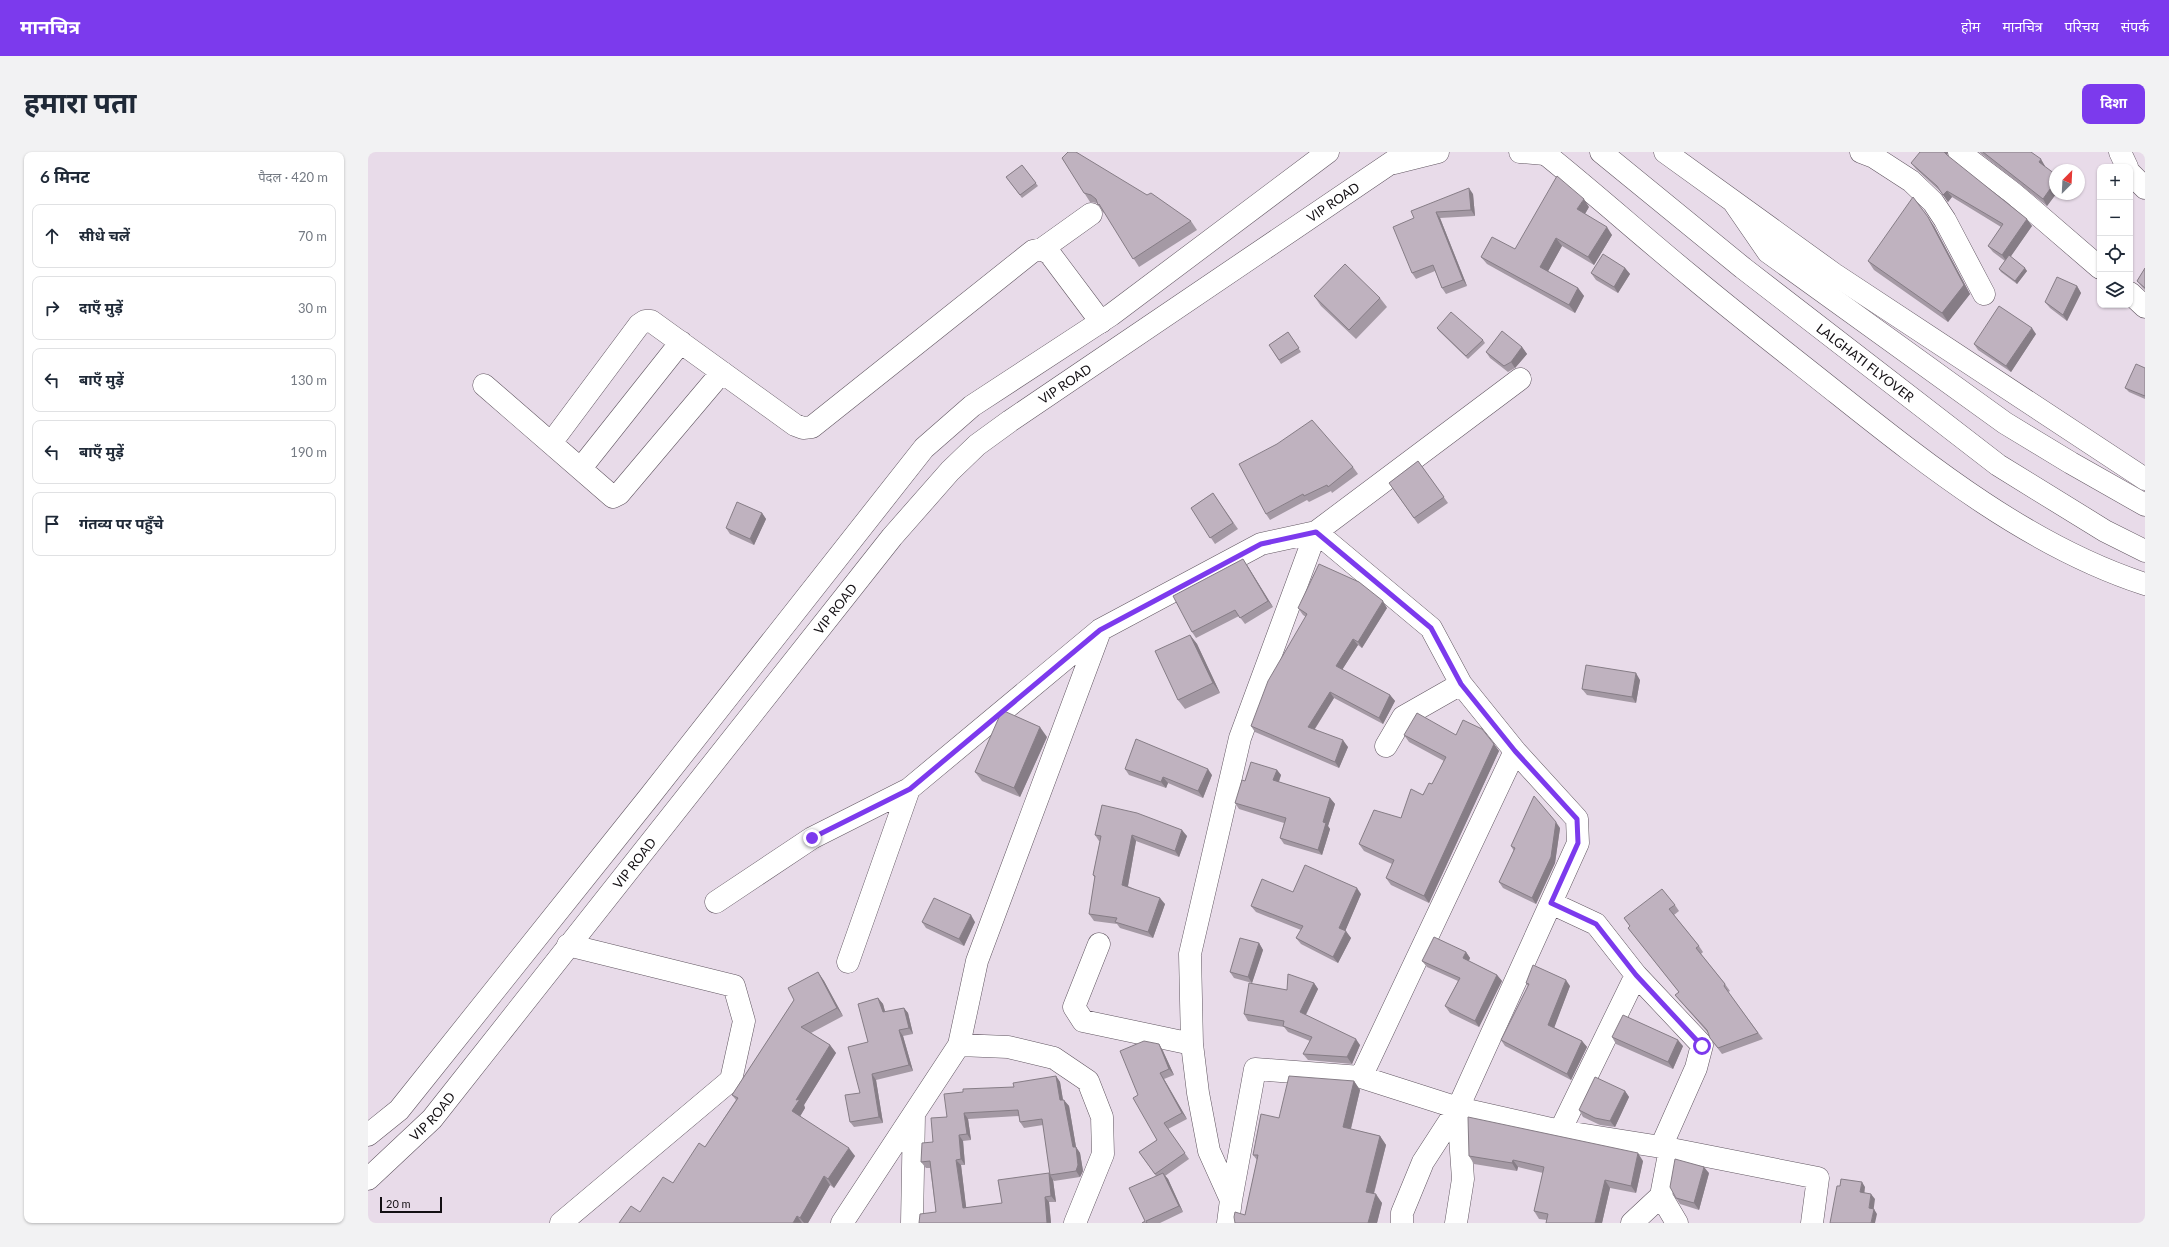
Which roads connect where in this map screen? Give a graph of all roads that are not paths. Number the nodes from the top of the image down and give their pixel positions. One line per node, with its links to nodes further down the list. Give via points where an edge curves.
1 (1327, 152): 21 (street)
2 (1438, 152): 10 (street, VIP ROAD)
3 (1520, 152): 9 (street)
4 (1600, 152): 31 (street, LALGHATI FLYOVER, via 1743,268 1998,465 2062,506)
5 (1665, 152): 14 (street)
6 (1861, 152): 18 (street, via 1874,157 1911,181 1933,202)
7 (1959, 152): 17 (street)
8 (2120, 152): 11 (street)
9 (1544, 153): 32 (street, via 1694,278 1895,439 1988,504 2061,549 2108,572)
10 (1400, 158): 41 (street, VIP ROAD, via 977,445 928,495 892,537)
11 (2126, 164)
12 (2133, 176): 13 (street)
13 (2145, 188)
14 (1735, 204): 28 (street, via 1834,274); 29 (street, via 1768,252 2005,423 2071,464)
15 (1090, 214): 16 (street)
16 (1042, 249): 21 (street, via 1050,254); 23 (street, via 1033,251 812,427 795,426)
17 (2097, 265)
18 (1984, 294)
19 (2133, 297): 20 (street)
20 (2145, 307)
21 (1101, 322): 50 (street, via 972,406 924,448 399,1110)
22 (681, 342): 23 (street); 26 (street, via 651,321 639,325); 27 (street)
23 (722, 372): 27 (street, via 619,494 613,497)
24 (1520, 379): 30 (street)
25 (484, 385): 26 (street)
26 (551, 443): 27 (street)
27 (581, 468)
28 (2145, 478)
29 (2145, 504)
30 (1316, 532): 33 (street, via 1261,544); 34 (street, via 1431,628); 44 (street, via 1240,738 1190,954)
31 (2140, 549)
32 (2145, 584)
33 (1100, 630): 37 (street); 45 (street, via 977,961)
34 (1461, 684): 35 (street, via 1403,717); 36 (street)
35 (1386, 746)
36 (1515, 751): 39 (street, via 1577,819 1578,843); 46 (street)
37 (910, 789): 38 (street, via 812,838); 42 (street)
38 (716, 902)
39 (1551, 903): 43 (street, via 1596,924); 47 (street)
40 (1099, 944): 44 (street, via 1074,1007 1083,1021)
41 (568, 945): 52 (street, VIP ROAD, via 432,1120); 55 (street, via 734,986 744,1021 731,1080)
42 (848, 962)
43 (1636, 975): 49 (street); 51 (street, via 1702,1046)
44 (1192, 1044): 54 (street, via 1209,1150)
45 (959, 1045): 48 (street); 58 (street, via 1008,1047 1054,1058 1088,1081 1102,1117 1103,1154)
46 (1361, 1077): 47 (street); 54 (street, via 1255,1069)
47 (1458, 1108): 49 (street); 60 (street, via 1423,1162 1402,1213); 61 (street, via 1463,1179)
48 (914, 1114): 56 (street); 57 (street)
49 (1560, 1131): 51 (street)
50 (368, 1135)
51 (1666, 1148): 53 (street); 64 (street, via 1818,1178)
52 (368, 1179)
53 (1661, 1196): 62 (street); 63 (street)
54 (1231, 1200): 59 (street)
55 (561, 1223)
56 (842, 1223)
57 (912, 1223)
58 (1076, 1223)
59 (1228, 1223)
60 (1402, 1223)
61 (1456, 1223)
62 (1632, 1223)
63 (1676, 1223)
64 (1812, 1223)

